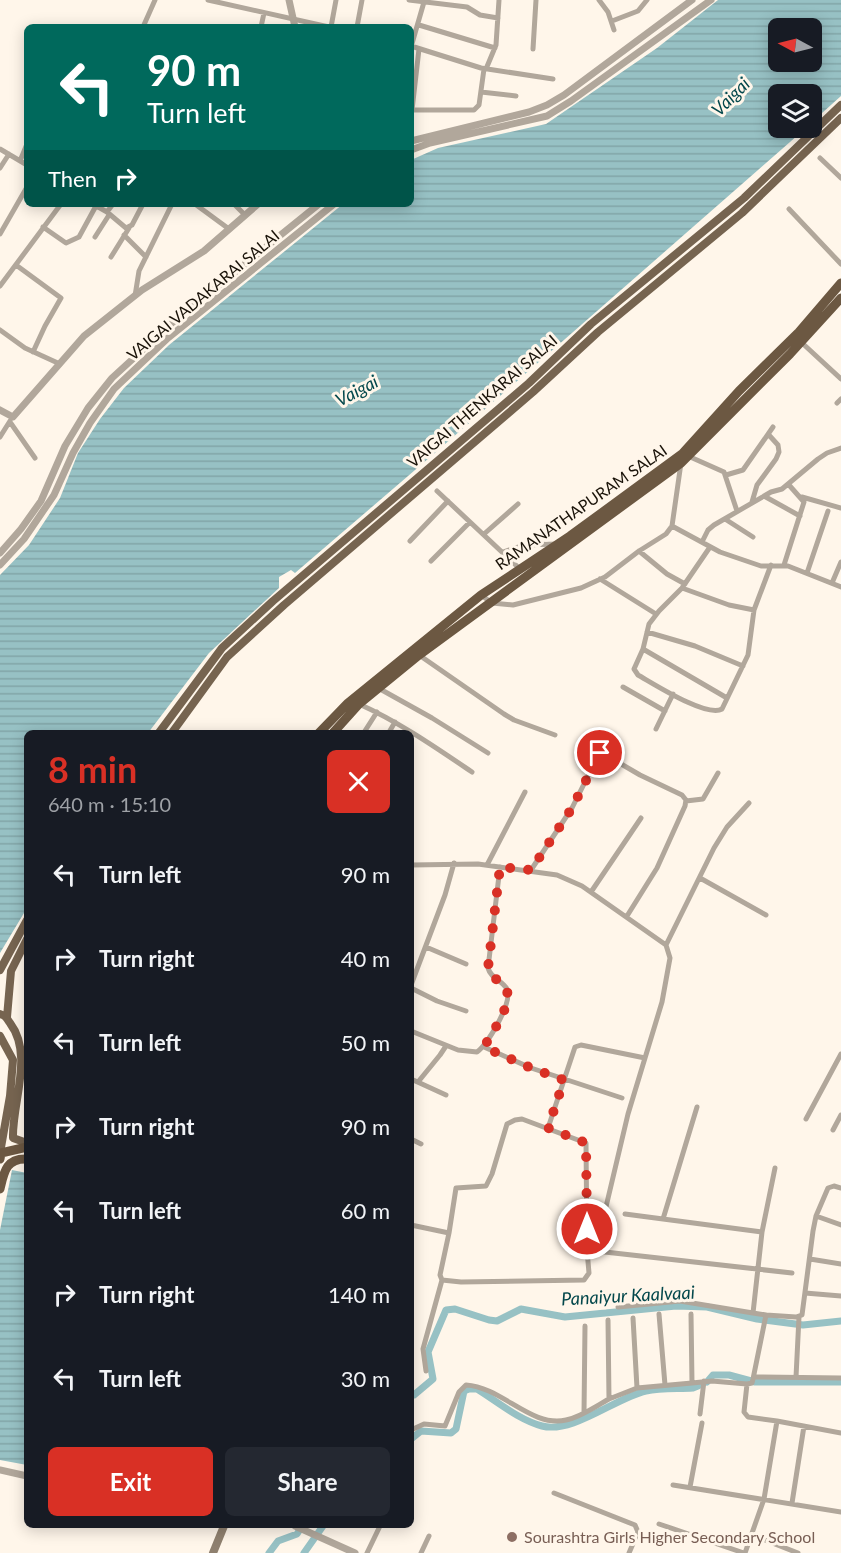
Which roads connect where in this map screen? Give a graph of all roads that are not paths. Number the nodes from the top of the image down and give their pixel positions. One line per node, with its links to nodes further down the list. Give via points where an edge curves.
1 (155, 0): 19 (street)
2 (208, 0): 15 (street)
3 (289, 0): 18 (street)
4 (336, 0): 21 (street)
5 (362, 0): 22 (street)
6 (409, 0): 13 (street)
7 (499, 0): 16 (street)
8 (536, 0): 29 (street)
9 (599, 0): 17 (street)
10 (647, 0): 17 (street, via 638,11)
11 (692, 0): 38 (street, via 547,105)
12 (711, 0): 40 (street, via 547,116)
13 (424, 1): 14 (street); 23 (street)
14 (449, 3): 16 (street)
15 (264, 13): 18 (street); 20 (street)
16 (498, 18): 27 (street)
17 (612, 21): 24 (street)
18 (294, 23)
19 (144, 24)
20 (262, 24)
21 (331, 24)
22 (358, 24)
23 (419, 25): 25 (street); 27 (street)
24 (614, 30)
25 (414, 38)
26 (414, 47): 28 (street)
27 (495, 48): 30 (street)
28 (419, 49): 30 (street); 32 (street)
29 (533, 49)
30 (485, 69): 31 (street); 33 (street)
31 (553, 79)
32 (414, 87)
33 (481, 92): 34 (street); 36 (street, via 474,110)
34 (516, 96)
35 (841, 105): 144 (main road, VAIGAI THENKARAI SALAI, via 744,198 591,324 529,383 273,601 222,648)
36 (414, 110)
37 (841, 118): 145 (main road, VAIGAI THENKARAI SALAI, via 742,213 598,332 243,642 227,657)
38 (414, 140)
39 (0, 149): 42 (street)
40 (414, 149)
41 (24, 151): 44 (street)
42 (9, 154): 44 (street); 46 (street)
43 (820, 158): 47 (street)
44 (20, 161): 45 (street)
45 (24, 163)
46 (0, 168)
47 (841, 178)
48 (24, 192): 66 (street)
49 (59, 207): 63 (street)
50 (94, 207): 63 (street, via 79,237 66,243)
51 (98, 207): 61 (street)
52 (111, 207): 61 (street)
53 (141, 207): 64 (street)
54 (171, 207): 70 (street)
55 (199, 207): 65 (street)
56 (237, 207): 62 (street)
57 (254, 207): 62 (street)
58 (315, 207): 115 (street, VAIGAI VADAKARAI SALAI, via 173,322 112,378 65,446 41,501)
59 (329, 207): 118 (street, VAIGAI VADAKARAI SALAI, via 168,338 114,389 73,453 54,495)
60 (789, 209): 71 (street)
61 (108, 214): 64 (street, via 123,228); 68 (street)
62 (245, 215): 65 (street)
63 (43, 227): 72 (street)
64 (129, 227): 67 (street)
65 (229, 229): 77 (street, via 204,251)
66 (0, 234)
67 (124, 235): 69 (street); 70 (street)
68 (95, 237)
69 (111, 257)
70 (146, 257): 77 (street)
71 (841, 264)
72 (16, 265): 74 (street); 81 (street, via 61,298)
73 (0, 273): 74 (street)
74 (7, 276): 76 (street)
75 (841, 284): 111 (highway, RAMANATHAPURAM SALAI, via 682,454)
76 (0, 286)
77 (135, 296): 82 (street, via 84,336)
78 (841, 298): 80 (highway, RAMANATHAPURAM SALAI)
79 (0, 330): 81 (street)
80 (801, 342): 83 (street); 91 (highway, RAMANATHAPURAM SALAI)
81 (33, 352): 82 (street)
82 (60, 364): 85 (street)
83 (841, 379)
84 (0, 410): 85 (street)
85 (12, 419): 88 (street); 90 (street)
86 (773, 427): 87 (street)
87 (768, 434): 92 (street, via 743,470); 98 (street, via 779,452 757,485)
88 (0, 437)
89 (841, 448): 93 (street, via 818,459)
90 (35, 458)
91 (685, 460): 92 (street, via 722,470); 106 (street); 128 (highway, RAMANATHAPURAM SALAI)
92 (726, 476): 101 (street)
93 (789, 485): 95 (street); 96 (street)
94 (437, 491): 97 (street)
95 (764, 496): 98 (street); 103 (street)
96 (802, 497): 100 (street); 103 (street)
97 (448, 501): 105 (street); 109 (street)
98 (752, 502): 101 (street)
99 (518, 504): 107 (street)
100 (841, 508)
101 (737, 511): 104 (street)
102 (828, 511): 122 (street)
103 (800, 516): 120 (street)
104 (724, 519): 108 (street); 110 (street, via 708,530)
105 (470, 522): 107 (street); 116 (street)
106 (672, 526): 110 (street); 113 (street)
107 (484, 534): 114 (street)
108 (753, 537)
109 (410, 541)
110 (702, 542): 112 (street)
111 (557, 544): 114 (street, via 524,544); 121 (highway, RAMANATHAPURAM SALAI)
112 (710, 547): 119 (street, via 758,565); 125 (street)
113 (639, 551): 123 (street); 125 (street)
114 (503, 552): 121 (street)
115 (0, 553)
116 (431, 561)
117 (841, 562): 124 (street)
118 (0, 565)
119 (771, 565): 120 (street); 129 (street)
120 (784, 565): 122 (street)
121 (520, 569): 127 (highway, RAMANATHAPURAM SALAI)
122 (807, 573): 124 (street)
123 (600, 579): 128 (street, via 582,588 513,606); 130 (street)
124 (832, 583): 126 (street)
125 (684, 586): 129 (street, via 729,605); 130 (street)
126 (841, 587)
127 (481, 595): 128 (street); 146 (highway, RAMANATHAPURAM SALAI, via 348,703)
128 (492, 603): 133 (highway, RAMANATHAPURAM SALAI)
129 (754, 610): 134 (street)
130 (656, 614): 131 (street)
131 (646, 632): 132 (street); 134 (street)
132 (643, 648): 137 (street, via 635,672); 138 (street)
133 (419, 655): 136 (highway, RAMANATHAPURAM SALAI); 152 (street, via 514,720)
134 (743, 666): 138 (street)
135 (623, 687): 140 (street)
136 (380, 689): 139 (highway, RAMANATHAPURAM SALAI); 153 (street)
137 (674, 694): 138 (street, via 716,712); 140 (street)
138 (727, 698)
139 (359, 704): 141 (street); 147 (highway, RAMANATHAPURAM SALAI)
140 (665, 711): 143 (street)
141 (377, 712): 142 (street); 148 (street)
142 (395, 722): 149 (street); 150 (street)
143 (656, 729)
144 (161, 730)
145 (174, 730)
146 (322, 730)
147 (336, 730)
148 (367, 730)
149 (390, 730)
150 (407, 730)
151 (414, 734): 154 (street)
152 (555, 735)
153 (488, 753)
154 (472, 772)
155 (718, 773): 157 (street, via 703,800)
156 (525, 792): 162 (street)
157 (686, 801): 164 (street, via 682,795 600,753 572,808); 168 (street, via 657,868)
158 (749, 802): 165 (street, via 727,827)
159 (641, 818): 166 (street)
160 (454, 863): 161 (street); 162 (street); 172 (street)
161 (414, 865)
162 (487, 865): 163 (street)
163 (500, 867): 164 (street); 182 (street, via 488,968 509,996)
164 (531, 870): 166 (street, via 557,875)
165 (700, 878): 167 (street); 171 (street)
166 (591, 892): 168 (street)
167 (766, 915)
168 (627, 916): 171 (street)
169 (24, 926): 174 (main road)
170 (24, 945): 178 (main road, via 11,971)
171 (666, 945): 184 (street, via 669,966)
172 (426, 947): 173 (street); 175 (street)
173 (466, 964)
174 (0, 970)
175 (414, 978)
176 (414, 988): 177 (street)
177 (466, 1011)
178 (6, 1018): 180 (main road, via 7,1031); 196 (main road, via 16,1031 21,1062 13,1135)
179 (414, 1032): 181 (street)
180 (0, 1035): 199 (main road, via 13,1060)
181 (446, 1046): 182 (street, via 469,1052); 187 (street)
182 (484, 1047): 186 (street)
183 (841, 1054): 192 (street)
184 (645, 1058): 186 (street, via 580,1045 574,1048); 214 (street, via 605,1211)
185 (414, 1080): 187 (street)
186 (564, 1080): 189 (street); 193 (street)
187 (418, 1082): 188 (street)
188 (446, 1095)
189 (622, 1098)
190 (697, 1107): 208 (street)
191 (841, 1115): 194 (street)
192 (806, 1119)
193 (548, 1128): 212 (street, via 522,1119 507,1124 489,1182 483,1188 461,1186 454,1191); 213 (street, via 581,1140 588,1147)
194 (833, 1130)
195 (414, 1140): 197 (street)
196 (24, 1144)
197 (421, 1144)
198 (24, 1146): 199 (highway)
199 (0, 1153): 201 (highway)
200 (24, 1160): 202 (highway)
201 (0, 1161): 202 (main road)
202 (11, 1162): 205 (highway, via 5,1168)
203 (775, 1168): 211 (street)
204 (841, 1188): 207 (street, via 828,1188)
205 (0, 1189)
206 (625, 1214): 208 (street)
207 (816, 1216): 209 (street); 215 (street)
208 (663, 1219): 211 (street)
209 (841, 1225)
210 (414, 1226): 212 (street)
211 (762, 1232): 217 (street)
212 (449, 1233): 219 (street)
213 (587, 1250): 214 (street); 219 (street, via 589,1273 584,1280)
214 (602, 1252): 217 (street)
215 (810, 1259): 216 (street); 220 (street)
216 (841, 1264)
217 (757, 1270): 218 (street); 223 (street)
218 (792, 1273)
219 (442, 1280): 231 (street, via 423,1349)
220 (805, 1293): 221 (street); 228 (street)
221 (841, 1296)
222 (618, 1307): 223 (street, via 680,1301)
223 (753, 1313): 227 (street)
224 (659, 1314): 237 (street)
225 (691, 1314): 236 (street)
226 (633, 1318): 238 (street)
227 (765, 1319): 228 (street); 235 (street)
228 (799, 1319): 232 (street)
229 (608, 1320): 239 (street)
230 (585, 1326): 240 (street)
231 (426, 1371)
232 (796, 1377): 233 (street); 235 (street)
233 (841, 1378)
234 (707, 1381): 235 (street); 236 (street); 241 (street)
235 (752, 1381): 242 (street, via 746,1416)
236 (692, 1383): 237 (street)
237 (665, 1384): 238 (street)
238 (637, 1388): 239 (street)
239 (609, 1399): 240 (street)
240 (584, 1413): 245 (street, via 568,1420 546,1421 496,1395 466,1385 459,1392 446,1426 424,1424)
241 (700, 1414)
242 (777, 1421): 244 (street); 252 (street)
243 (702, 1424): 250 (street)
244 (804, 1426): 246 (street); 253 (street)
245 (414, 1429)
246 (841, 1433)
247 (0, 1470): 248 (street)
248 (24, 1475)
249 (673, 1485): 250 (street)
250 (690, 1487): 252 (street)
251 (554, 1493): 265 (street, via 635,1525 638,1532)
252 (764, 1499): 253 (street); 259 (street)
253 (792, 1503): 254 (street)
254 (841, 1512)
255 (659, 1524): 266 (street)
256 (223, 1528): 261 (main road)
257 (304, 1528): 262 (street)
258 (379, 1528): 263 (street)
259 (752, 1535): 266 (street); 267 (street)
260 (429, 1536): 264 (street)
261 (213, 1553)
262 (355, 1553)
263 (367, 1553)
264 (421, 1553)
265 (629, 1553)
266 (745, 1553)
267 (798, 1553)

